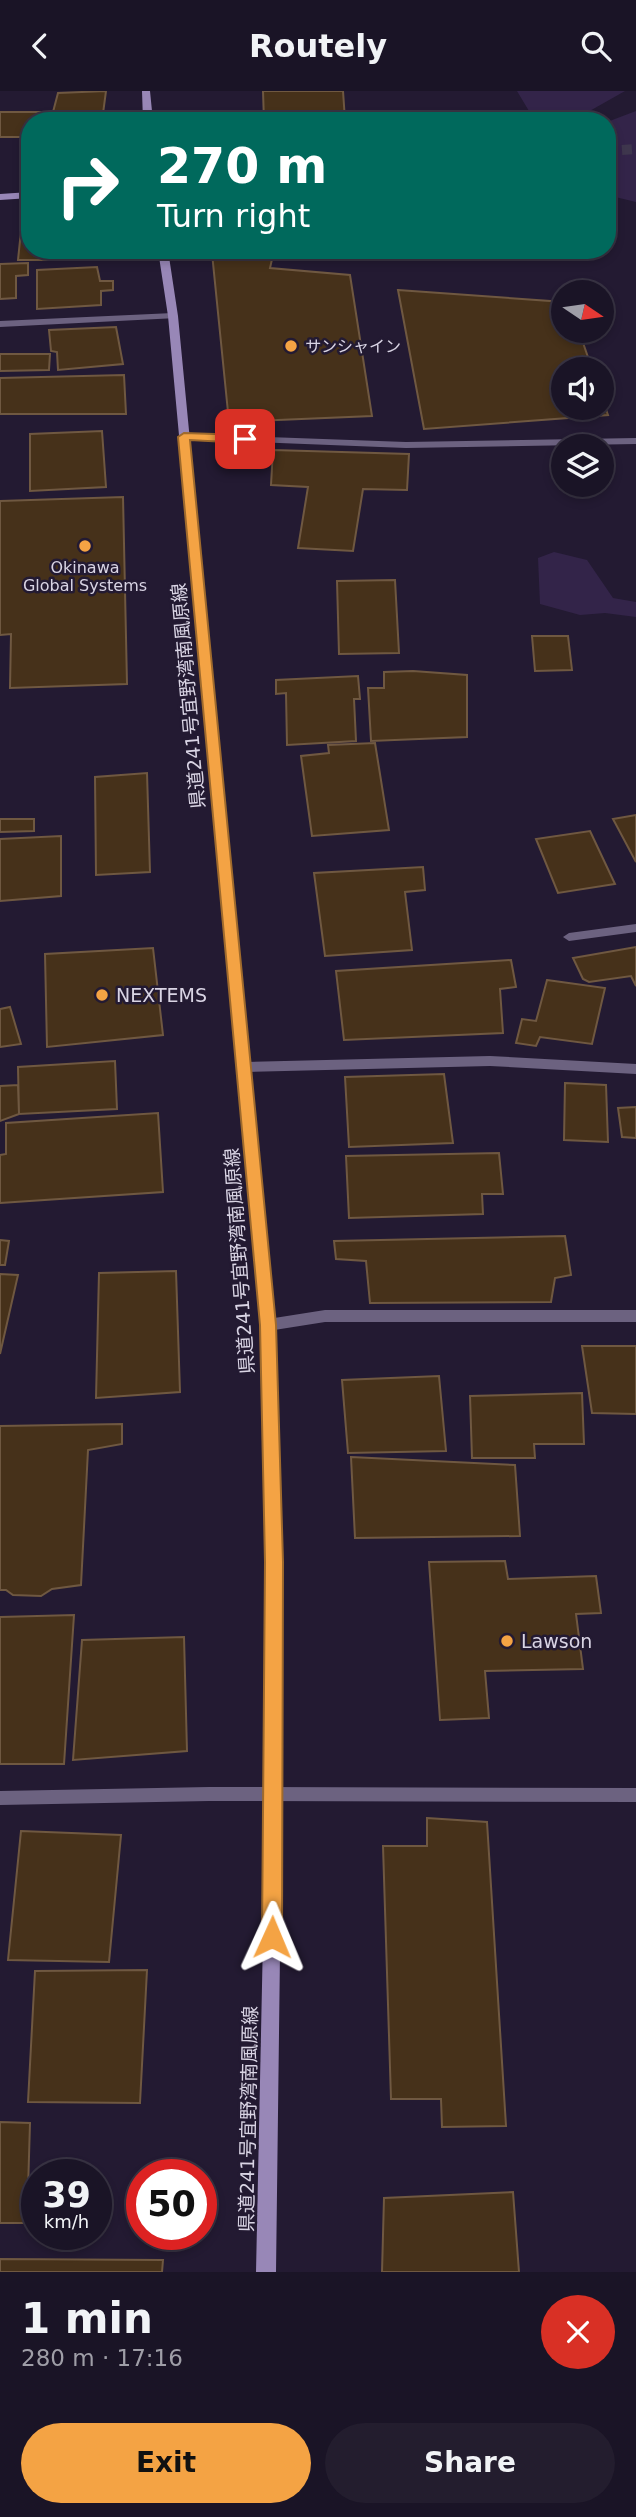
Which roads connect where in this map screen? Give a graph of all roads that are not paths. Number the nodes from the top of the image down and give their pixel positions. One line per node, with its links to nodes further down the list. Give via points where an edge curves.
1 (146, 91): 2 (main road)
2 (147, 112)
3 (21, 196): 4 (main road)
4 (0, 197)
5 (164, 259): 6 (main road, 県道241号宜野湾南風原線)
6 (173, 316): 7 (street); 8 (main road, 県道241号宜野湾南風原線)
7 (0, 324)
8 (184, 437): 9 (street, via 405,445); 12 (main road, 県道241号宜野湾南風原線)
9 (636, 441)
10 (636, 928): 11 (street)
11 (569, 937)
12 (244, 1067): 13 (street, via 490,1061); 15 (main road, 県道241号宜野湾南風原線)
13 (636, 1069)
14 (636, 1316): 15 (street, via 325,1316)
15 (268, 1325): 16 (main road, 県道241号宜野湾南風原線)
16 (274, 1794): 17 (street); 18 (street); 19 (main road, 県道241号宜野湾南風原線)
17 (636, 1795)
18 (0, 1798)
19 (266, 2272)

